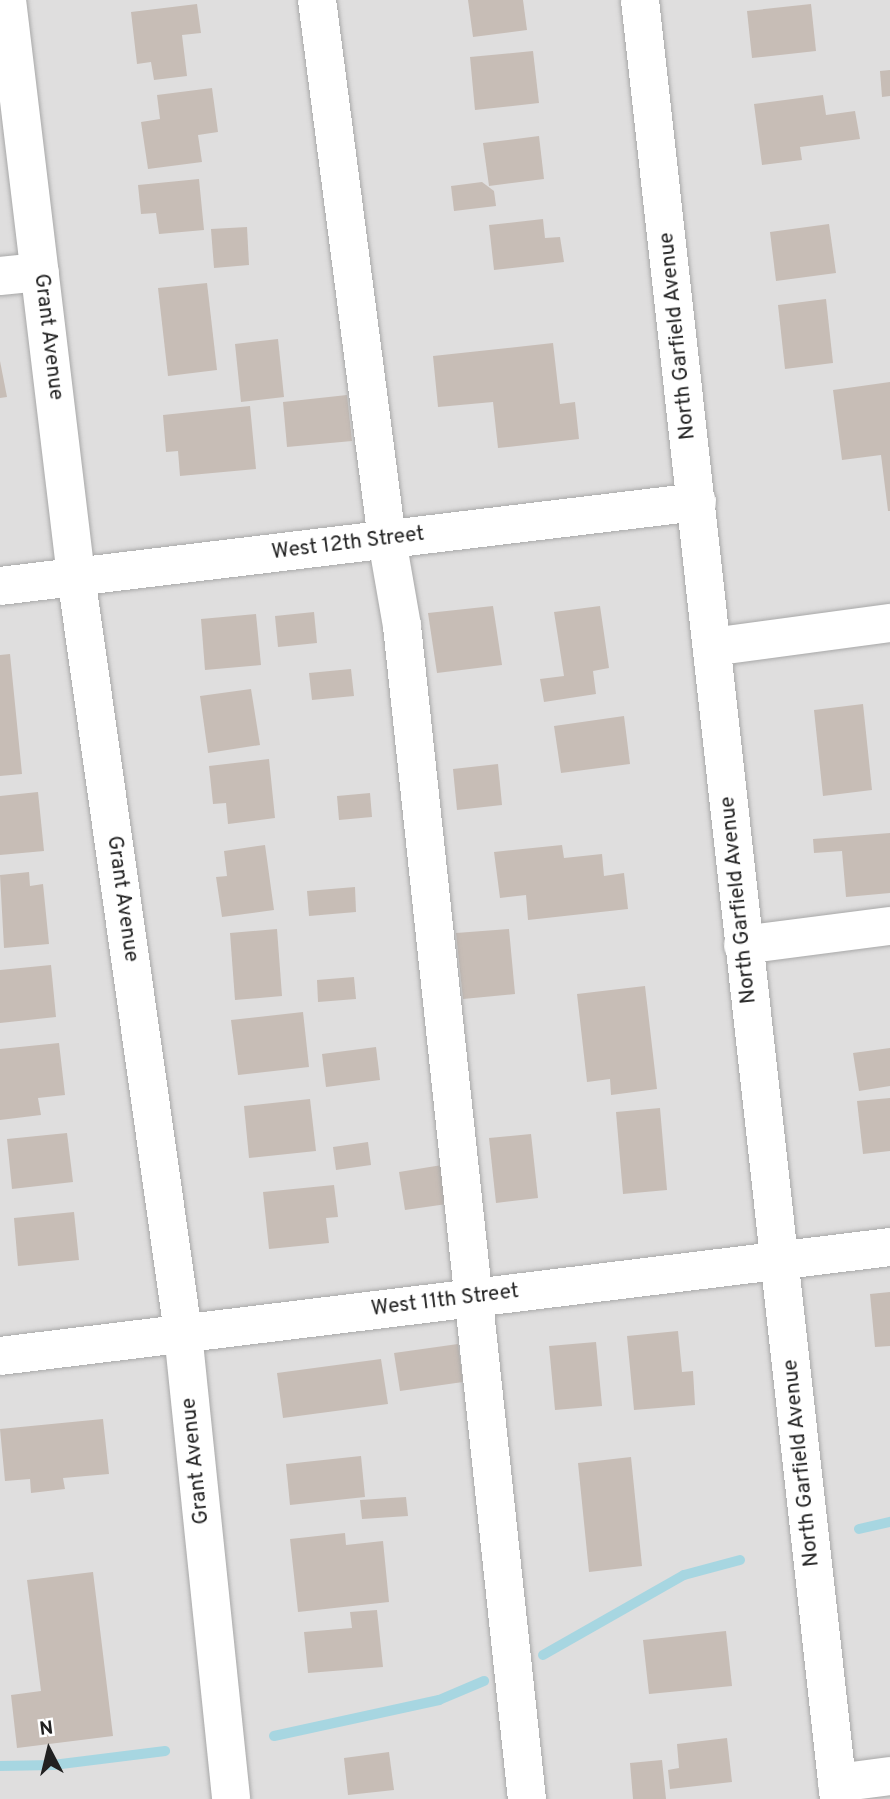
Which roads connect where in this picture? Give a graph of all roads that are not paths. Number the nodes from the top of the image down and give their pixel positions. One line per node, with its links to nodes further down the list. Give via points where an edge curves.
1 (7, 0): 4 (street, Grant Avenue)
2 (317, 0): 7 (street)
3 (640, 0): 6 (street, North Garfield Avenue)
4 (40, 272): 5 (street); 8 (street, Grant Avenue)
5 (0, 276)
6 (697, 502): 7 (street, West 12th Street); 11 (street, North Garfield Avenue)
7 (387, 540): 8 (street, West 12th Street); 16 (street, via 402,626)
8 (76, 576): 9 (street, West 12th Street); 17 (street, Grant Avenue)
9 (0, 586)
10 (890, 623): 11 (street)
11 (712, 647): 13 (street, North Garfield Avenue)
12 (890, 926): 13 (street)
13 (743, 945): 15 (street, North Garfield Avenue)
14 (890, 1247): 15 (street, West 11th Street)
15 (779, 1261): 16 (street, West 11th Street); 20 (street, North Garfield Avenue)
16 (476, 1297): 17 (street, West 11th Street); 22 (street, via 486,1440)
17 (183, 1333): 18 (street, West 11th Street); 21 (street, Grant Avenue)
18 (0, 1356)
19 (890, 1776): 20 (street)
20 (838, 1791)
21 (231, 1799)
22 (527, 1799)

